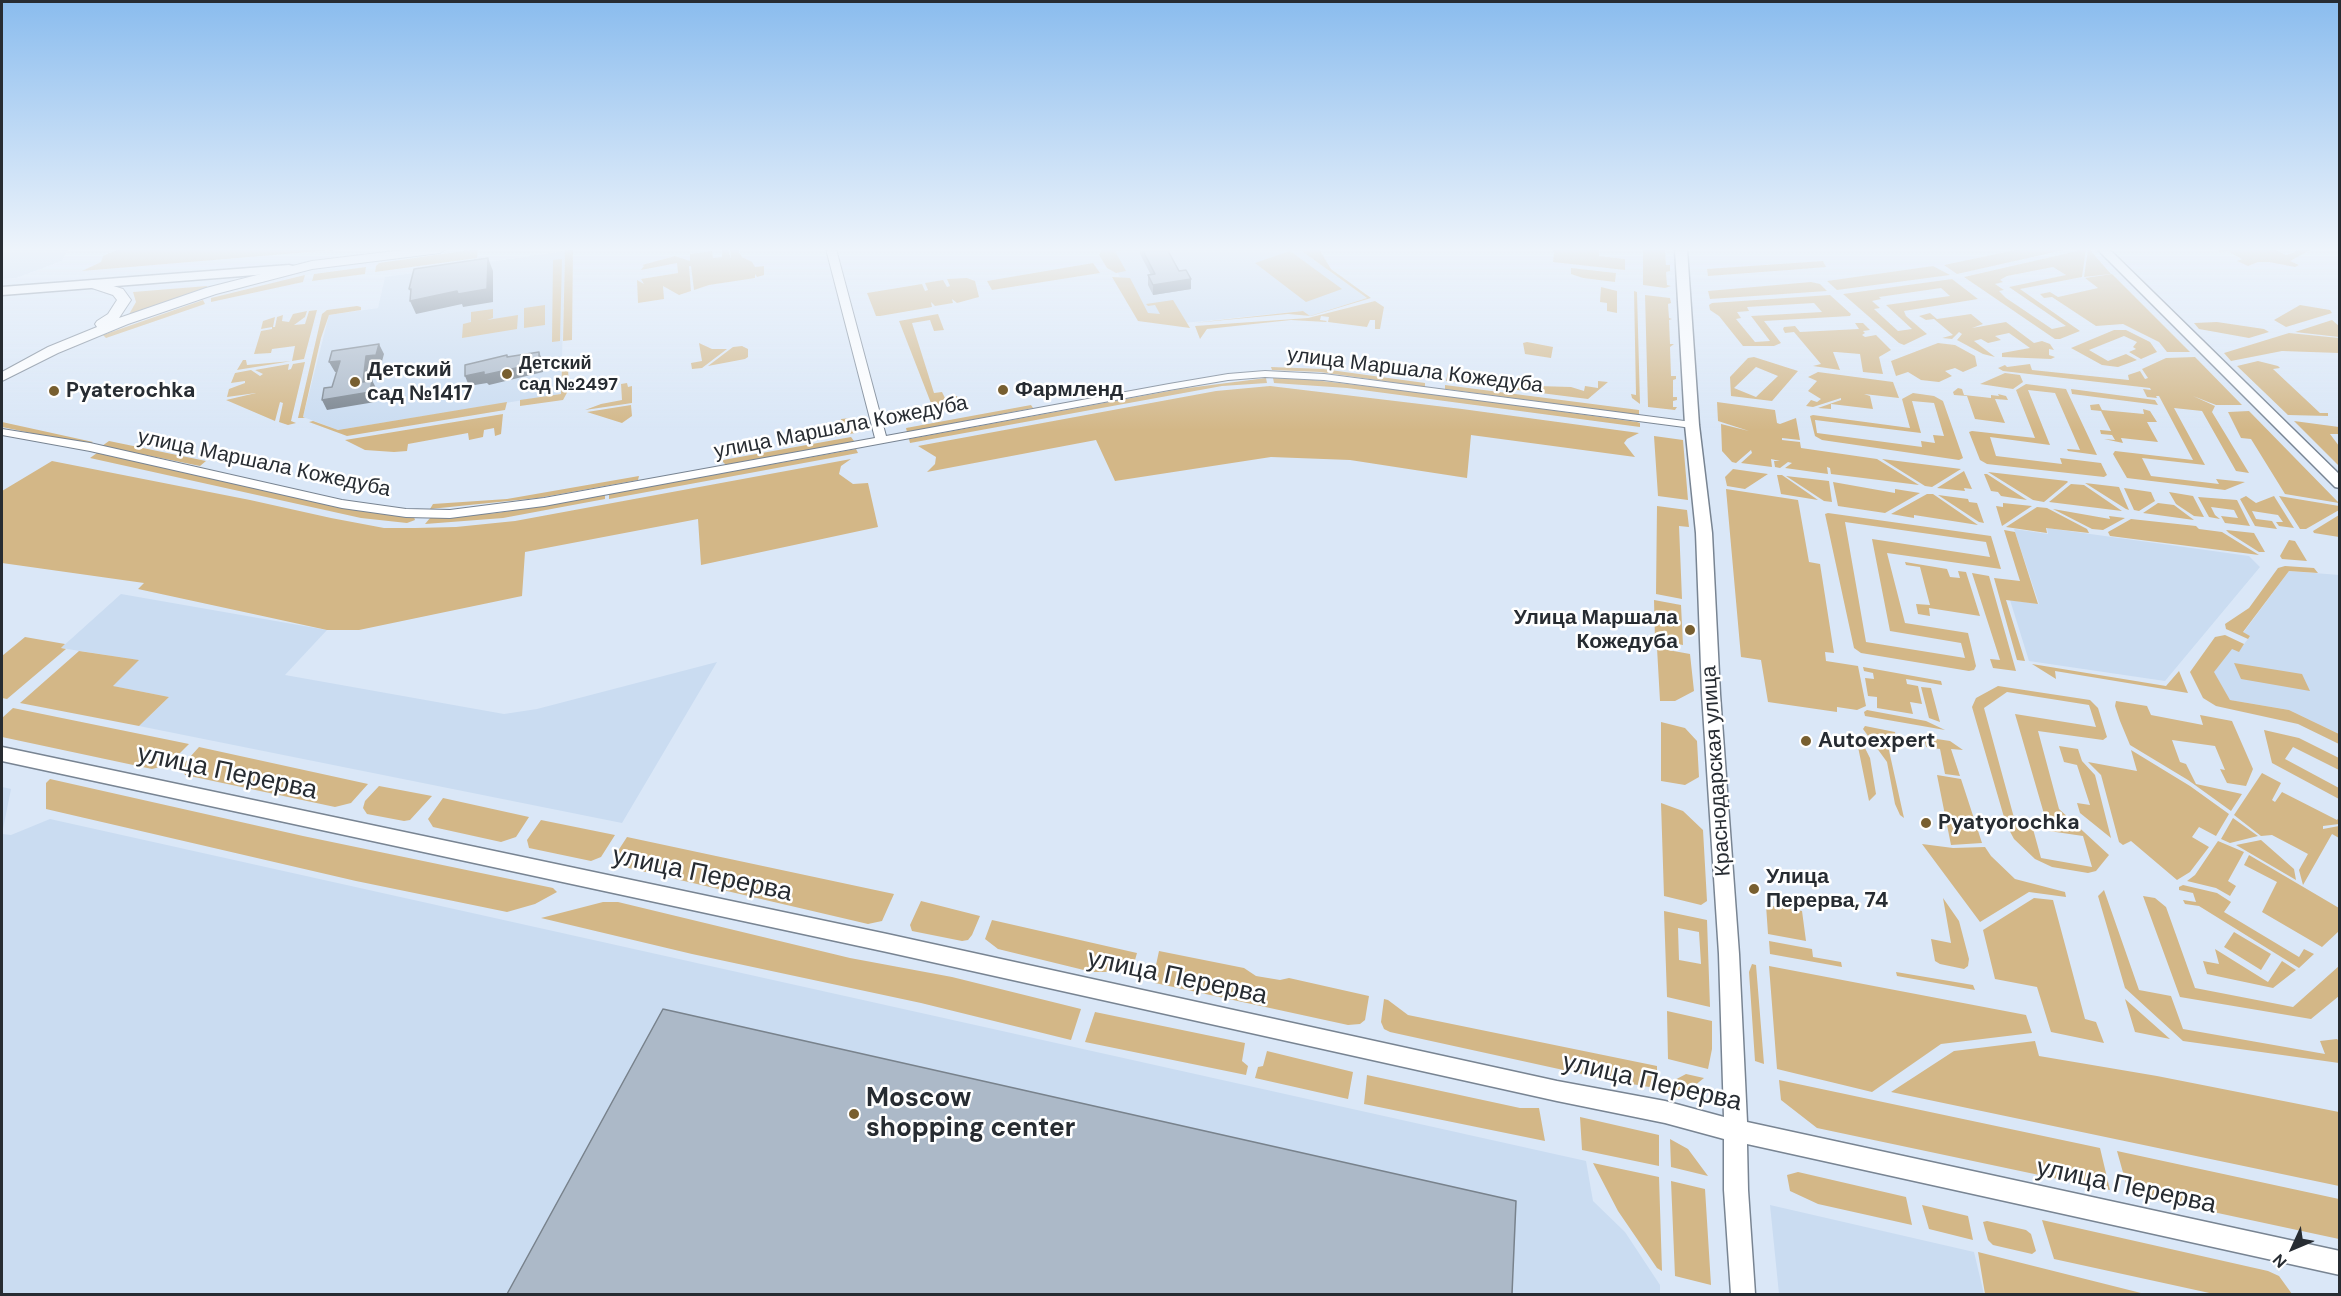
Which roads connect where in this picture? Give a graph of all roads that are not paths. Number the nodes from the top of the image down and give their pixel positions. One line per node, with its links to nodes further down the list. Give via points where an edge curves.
1 (118, 309): 6 (main road, via 113,317)
2 (156, 309): 6 (main road)
3 (847, 309): 10 (street)
4 (1685, 309): 8 (street, Краснодарская улица)
5 (2164, 309): 11 (street)
6 (75, 341): 7 (main road)
7 (2, 377)
8 (1692, 425): 10 (street, улица Маршала Кожедуба, via 1324,377 1265,374 1168,387); 13 (street, Краснодарская улица, via 1704,533)
9 (2, 432): 10 (street, улица Маршала Кожедуба, via 90,447 372,510 424,514 544,502)
10 (881, 440)
11 (2340, 484)
12 (2, 754): 13 (street, улица Перерва, via 1665,1112)
13 (1736, 1131): 14 (street, улица Перерва); 15 (street, Краснодарская улица)
14 (2340, 1263)
15 (1743, 1294)

